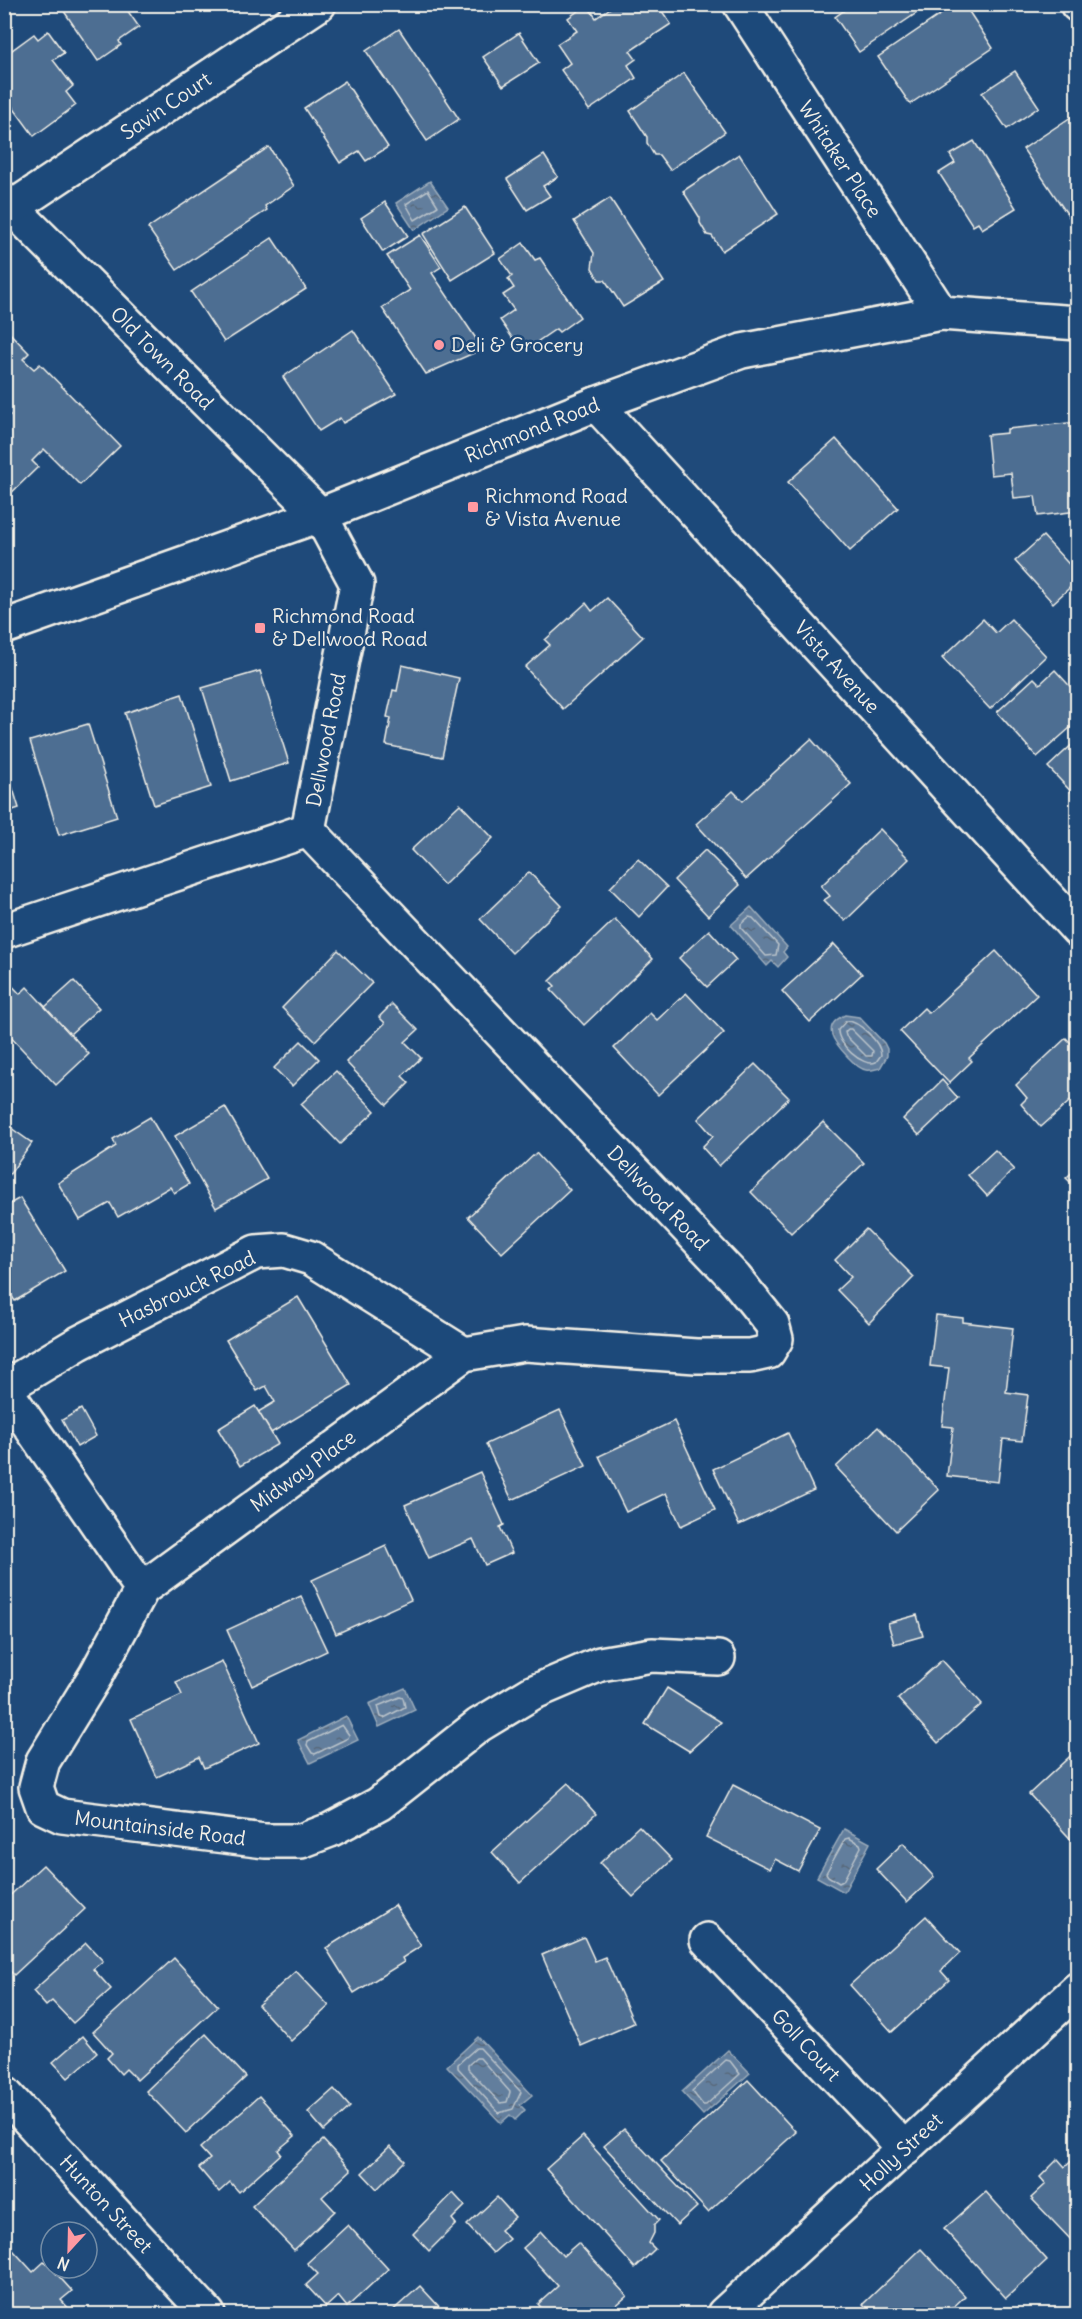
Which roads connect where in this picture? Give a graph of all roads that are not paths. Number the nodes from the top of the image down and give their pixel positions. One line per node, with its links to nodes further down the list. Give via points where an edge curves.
1 (319, 4): 3 (street, Savin Court)
2 (740, 4): 4 (street, Whitaker Place)
3 (9, 204): 7 (street, Old Town Road)
4 (941, 313): 5 (street, Richmond Road); 6 (street, Richmond Road, via 742,351)
5 (1077, 323)
6 (596, 404): 7 (street, Richmond Road); 10 (street, Vista Avenue)
7 (320, 515): 8 (street, Richmond Road); 9 (street, Dellwood Road, via 357,584)
8 (4, 627)
9 (308, 830): 11 (street, Dellwood Road); 12 (street, Dellwood Road, via 735,1278 772,1324 776,1339 768,1352 750,1356 525,1344)
10 (1077, 930)
11 (4, 931)
12 (464, 1354): 13 (street, Hasbrouck Road, via 311,1258 285,1250 256,1252 79,1343); 14 (street, Midway Place)
13 (4, 1388): 14 (street)
14 (142, 1589): 15 (street, Mountainside Road, via 96,1675 43,1761 36,1787 43,1807 62,1816 265,1841 301,1841 379,1804 479,1725 532,1694 600,1664 652,1655)
15 (718, 1658)
16 (707, 1940): 19 (street, Goll Court)
17 (1077, 1989): 19 (street, Holly Street)
18 (4, 2093): 20 (street, Hunton Street)
19 (905, 2149): 21 (street, Holly Street)
20 (208, 2314)
21 (724, 2314)

